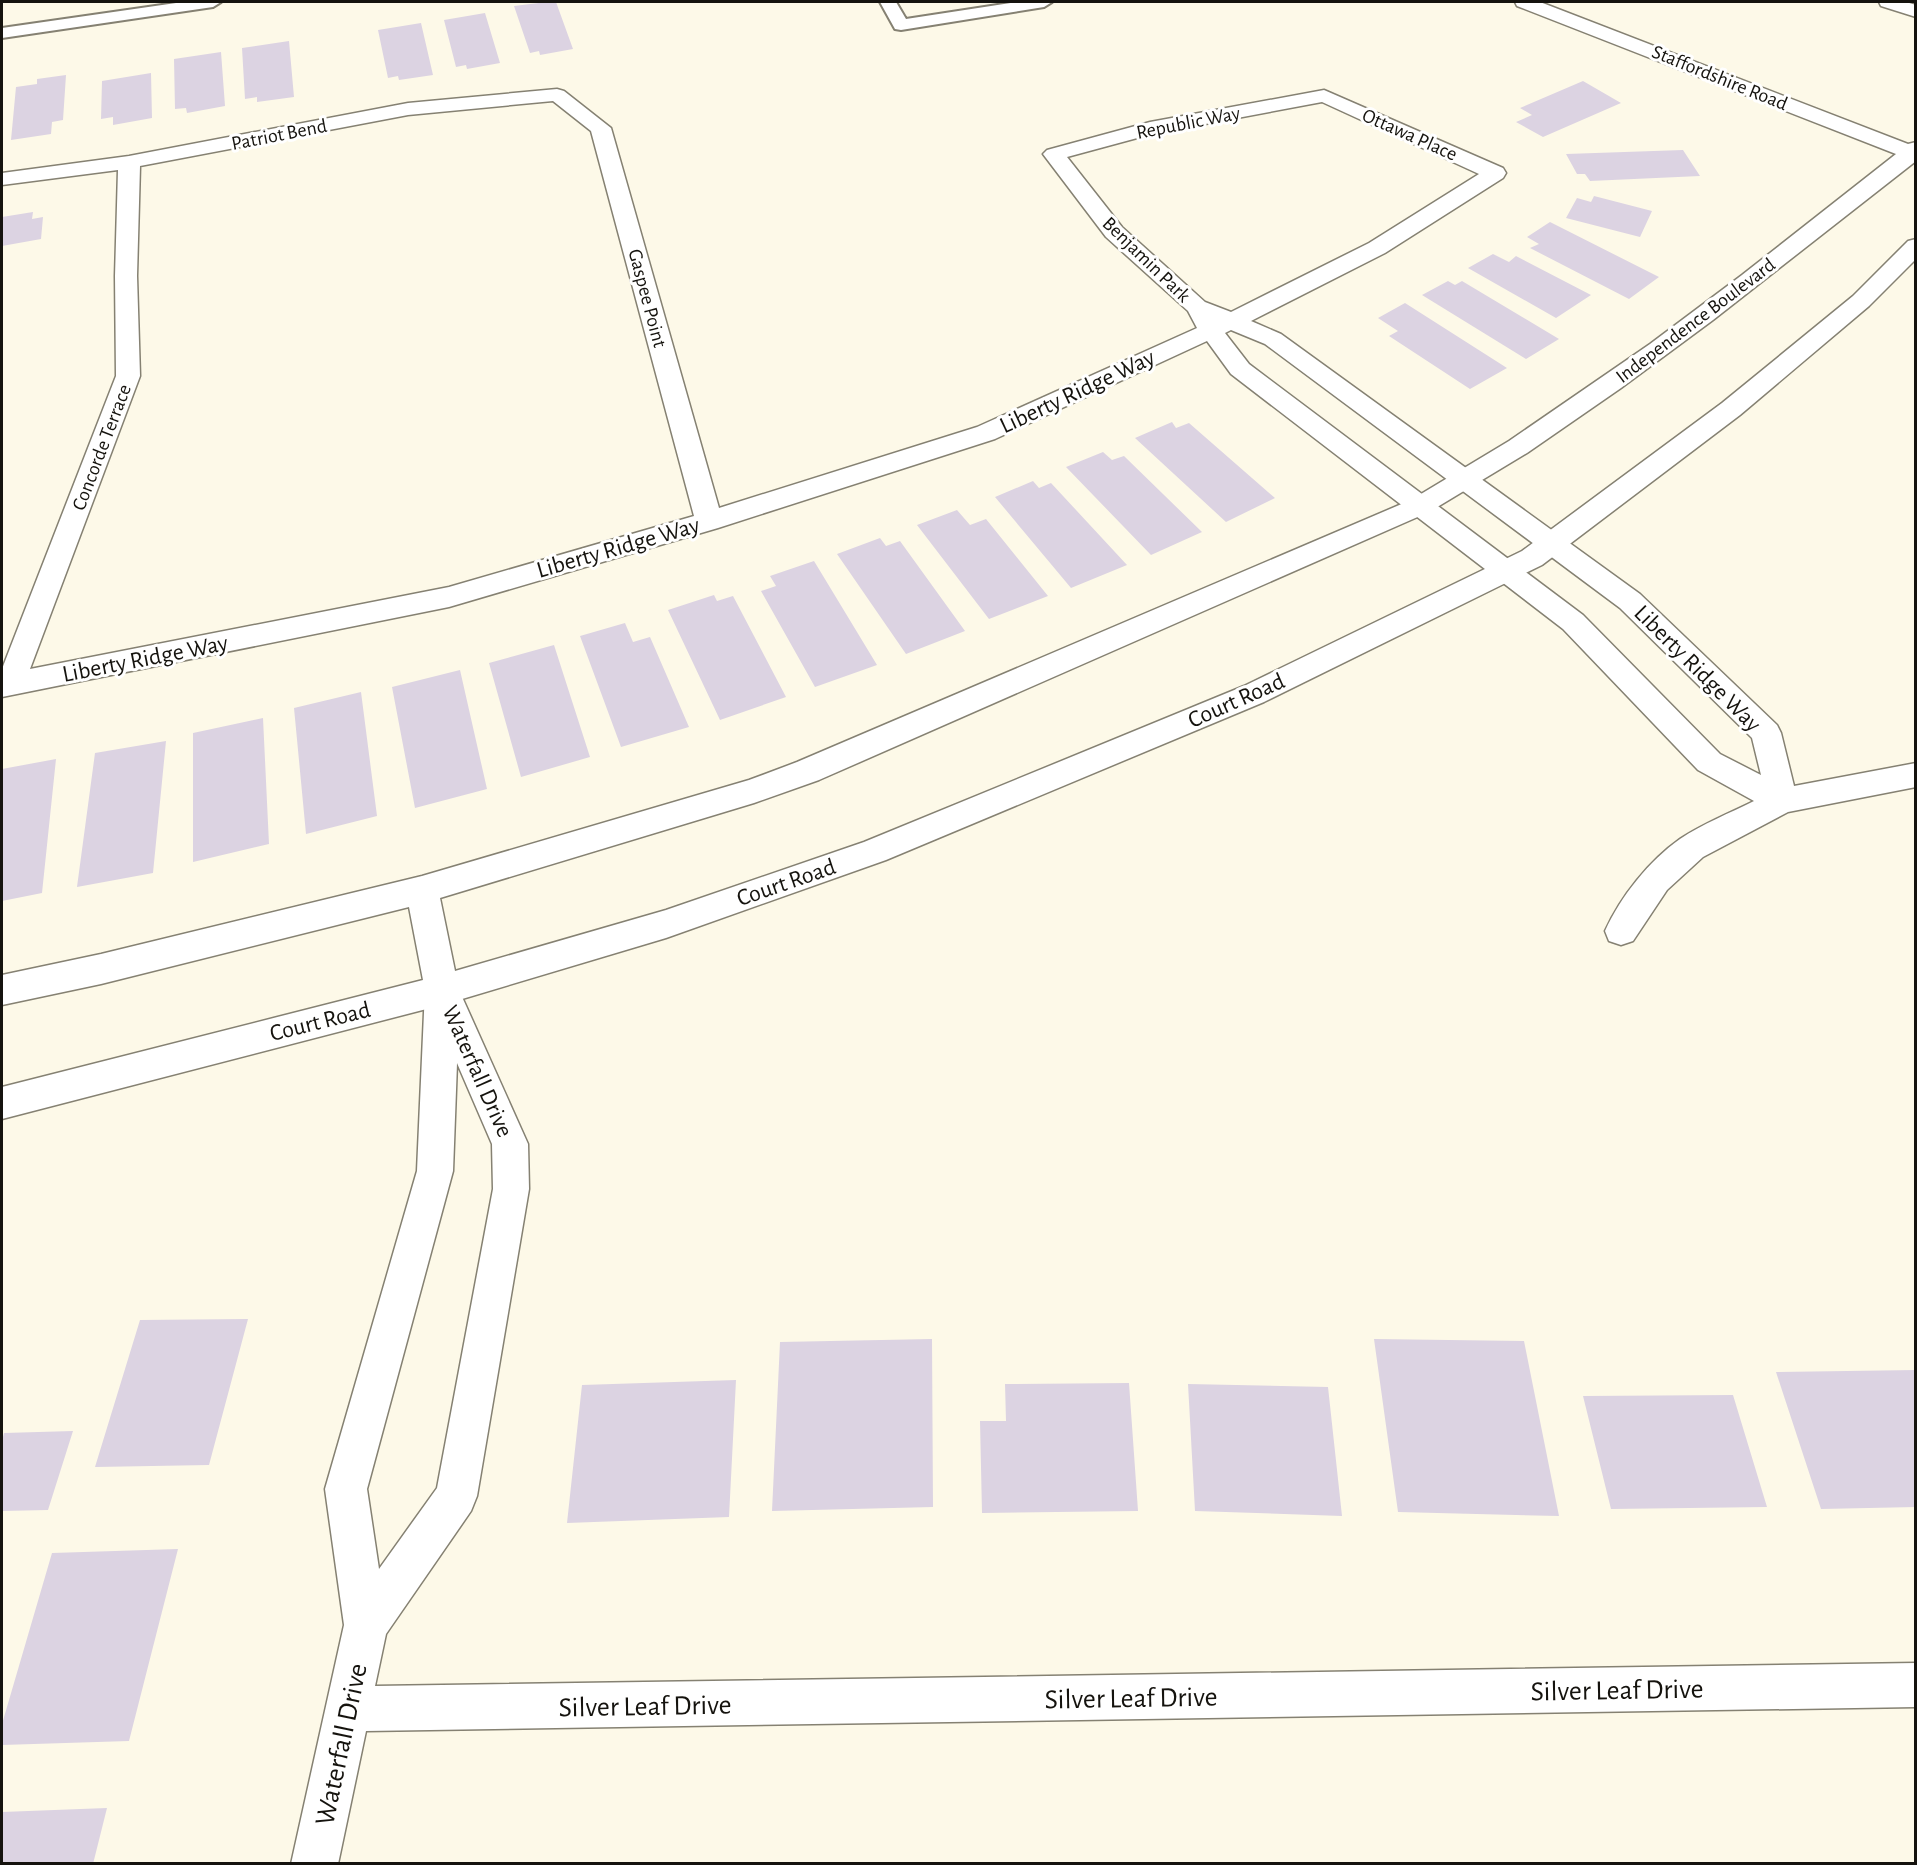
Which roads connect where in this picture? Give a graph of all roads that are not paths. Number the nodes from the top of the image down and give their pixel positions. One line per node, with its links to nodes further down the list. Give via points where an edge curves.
1 (213, 2): 7 (lane)
2 (888, 2): 3 (lane, via 901,25)
3 (1044, 2)
4 (1524, 2): 10 (street, Staffordshire Road)
5 (1888, 2): 6 (street)
6 (1916, 11)
7 (2, 33)
8 (557, 95): 12 (street, Patriot Bend, via 408,109); 19 (street, Gaspee Point, via 601,128)
9 (1324, 96): 11 (street, Republic Way, via 1150,128); 13 (street, Ottawa Place)
10 (1914, 152): 17 (street, Independence Boulevard, via 1708,315)
11 (1054, 154): 16 (street, Benjamin Park, via 1114,232)
12 (129, 162): 14 (street, Patriot Bend); 21 (street, Concorde Terrace, via 128,376)
13 (1495, 173): 16 (street, Liberty Ridge Way, via 1377,248 1270,303)
14 (2, 179)
15 (1916, 246): 20 (street, via 1861,301 1731,409)
16 (1212, 319): 17 (street, Liberty Ridge Way, via 1273,339); 18 (street, Liberty Ridge Way, via 1240,369); 19 (street, Liberty Ridge Way, via 986,433)
17 (1466, 480): 18 (street); 20 (street, Liberty Ridge Way)
18 (1420, 506): 20 (street, Liberty Ridge Way); 24 (street, via 808,771 754,791)
19 (709, 521): 21 (street, Liberty Ridge Way, via 449,597)
20 (1530, 558): 23 (street, Liberty Ridge Way, via 1573,622 1708,762); 23 (street, Liberty Ridge Way, via 1630,601 1766,733); 27 (street, Court Road, via 1254,694 874,851 666,924)
21 (6, 686)
22 (1916, 775): 23 (street)
23 (1782, 801): 25 (street, via 1692,848 1656,880)
24 (422, 890): 26 (street); 27 (street)
25 (1621, 931)
26 (2, 990)
27 (442, 990): 28 (street, Court Road); 29 (street, Waterfall Drive, via 435,1171 346,1489); 29 (street, Waterfall Drive, via 510,1144 511,1189 456,1496)
28 (2, 1103)
29 (366, 1625): 31 (street, Waterfall Drive)
30 (1916, 1685): 31 (street, Silver Leaf Drive)
31 (346, 1709): 32 (street, Waterfall Drive)
32 (314, 1863)

